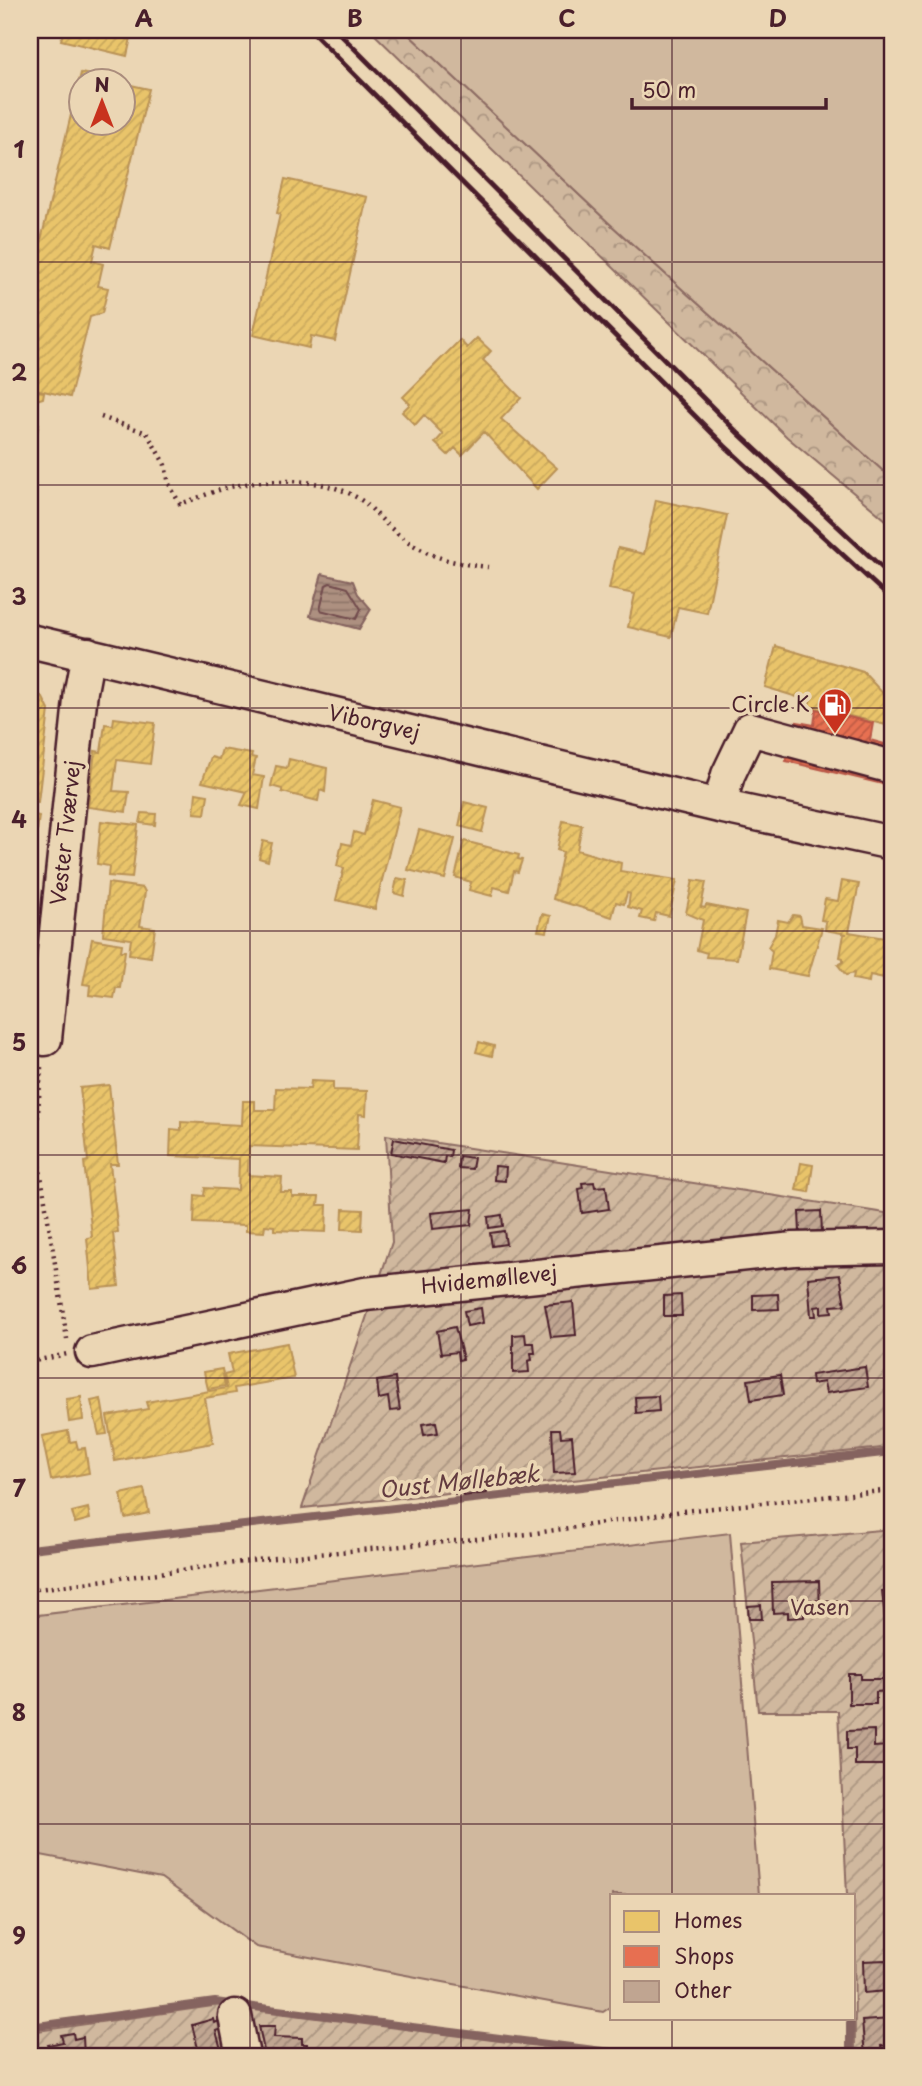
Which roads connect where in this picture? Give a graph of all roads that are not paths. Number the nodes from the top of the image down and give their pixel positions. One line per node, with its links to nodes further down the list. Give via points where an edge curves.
1 (30, 640): 2 (street, Viborgvej)
2 (88, 654): 4 (street, Viborgvej); 7 (street, Vester Tværvej)
3 (892, 767): 4 (street, via 750,729)
4 (719, 806): 5 (street, Viborgvej); 6 (street, Viborgvej)
5 (892, 843)
6 (892, 863)
7 (41, 1021)
8 (892, 1247): 9 (street, Hvidemøllevej, via 794,1249 365,1294)
9 (92, 1352)
10 (234, 2016): 11 (street)
11 (243, 2056)

